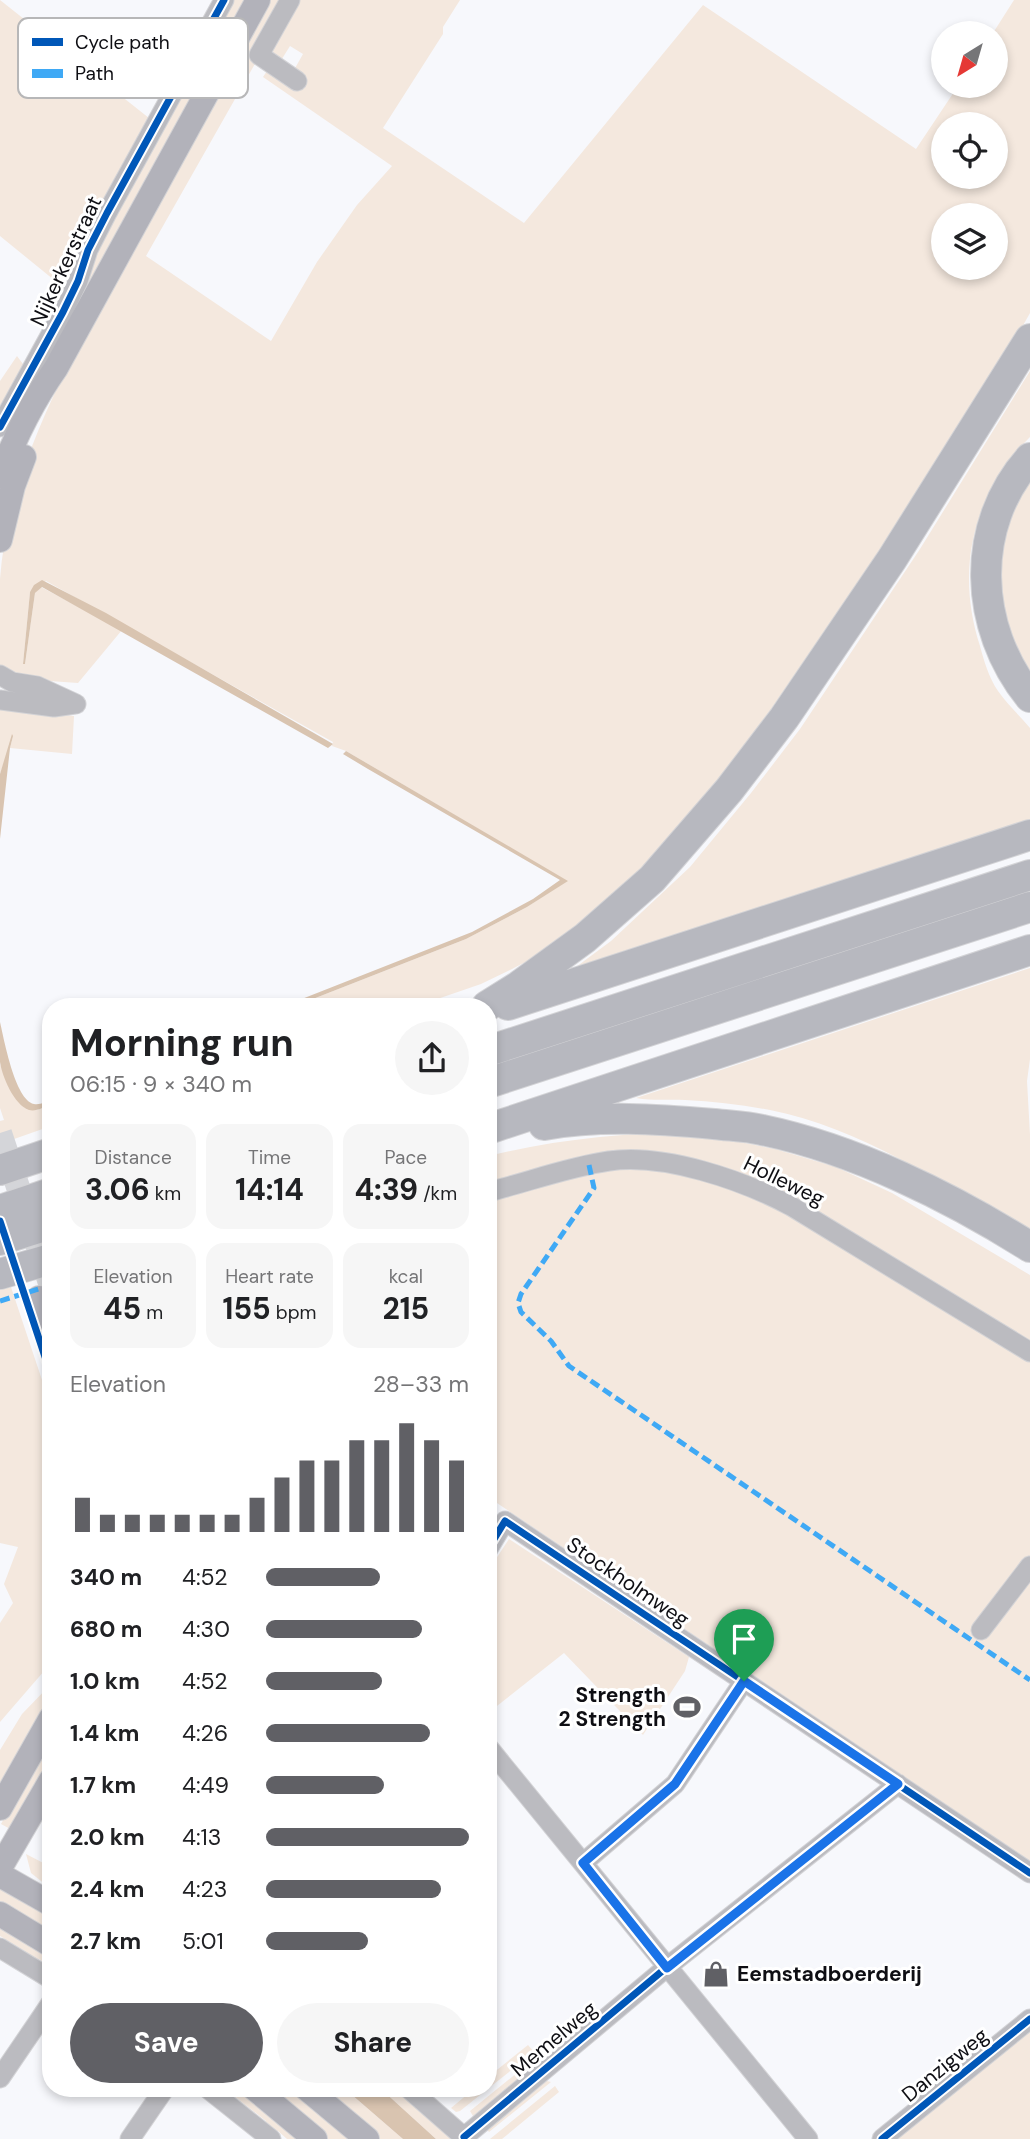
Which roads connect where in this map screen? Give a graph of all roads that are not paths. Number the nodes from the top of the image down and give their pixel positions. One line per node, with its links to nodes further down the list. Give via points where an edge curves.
1 (223, 0): 4 (street, Nijkerkerstraat)
2 (258, 0): 5 (main road, Nijkerkerstraat)
3 (290, 0): 6 (street, via 259,55)
4 (213, 18)
5 (248, 18)
6 (297, 81)
7 (169, 98): 11 (street, Nijkerkerstraat)
8 (204, 98): 10 (main road, Nijkerkerstraat)
9 (1030, 339): 22 (highway, via 892,559 729,790 652,879 585,938)
10 (56, 368): 13 (main road, Nijkerkerstraat, via 33,401); 14 (main road, Nijkerkerstraat, via 13,486)
11 (0, 427)
12 (1030, 458): 16 (highway, via 998,508 986,585 994,633 1004,658)
13 (0, 475)
14 (0, 540)
15 (0, 675): 17 (street, via 76,704 54,708)
16 (1030, 697)
17 (0, 701)
18 (1030, 835): 23 (highway)
19 (1030, 875): 24 (highway)
20 (1030, 906): 25 (highway)
21 (1030, 950): 26 (highway)
22 (497, 1000)
23 (497, 1009)
24 (497, 1048)
25 (497, 1080)
26 (497, 1126)
27 (497, 1133): 35 (highway, via 579,1119 668,1120 761,1129 882,1170)
28 (42, 1156): 29 (highway)
29 (0, 1170)
30 (497, 1190): 40 (street, Holleweg, via 617,1160 678,1166 723,1177 791,1206)
31 (42, 1197): 32 (highway)
32 (0, 1210)
33 (42, 1227): 34 (highway)
34 (0, 1240)
35 (1030, 1247)
36 (42, 1262): 37 (highway)
37 (0, 1274)
38 (39, 1298): 39 (main road)
39 (42, 1307)
40 (1030, 1352)
41 (497, 1534): 44 (street, Stockholmweg, via 505,1521)
42 (1030, 1566): 43 (street)
43 (981, 1630)
44 (744, 1681): 47 (street, Stockholmweg); 50 (street, via 675,1784)
45 (42, 1734): 49 (main road)
46 (497, 1758): 50 (street)
47 (898, 1784): 52 (street, Stockholmweg); 58 (street)
48 (42, 1796): 51 (main road)
49 (0, 1808)
50 (583, 1863): 58 (street)
51 (0, 1868)
52 (1030, 1873)
53 (0, 1875): 54 (main road)
54 (42, 1899)
55 (0, 1913): 56 (main road)
56 (42, 1939)
57 (0, 1948): 59 (street)
58 (667, 1968): 68 (street, Memelweg); 73 (street)
59 (42, 1974)
60 (42, 2016): 62 (street)
61 (1030, 2019): 74 (street, Danzigweg)
62 (0, 2078)
63 (159, 2097): 69 (street)
64 (218, 2097): 70 (street)
65 (265, 2097): 71 (main road)
66 (317, 2097): 72 (main road)
67 (418, 2097): 68 (street)
68 (465, 2138)
69 (131, 2139)
70 (271, 2139)
71 (315, 2139)
72 (367, 2139)
73 (808, 2139)
74 (882, 2139)

